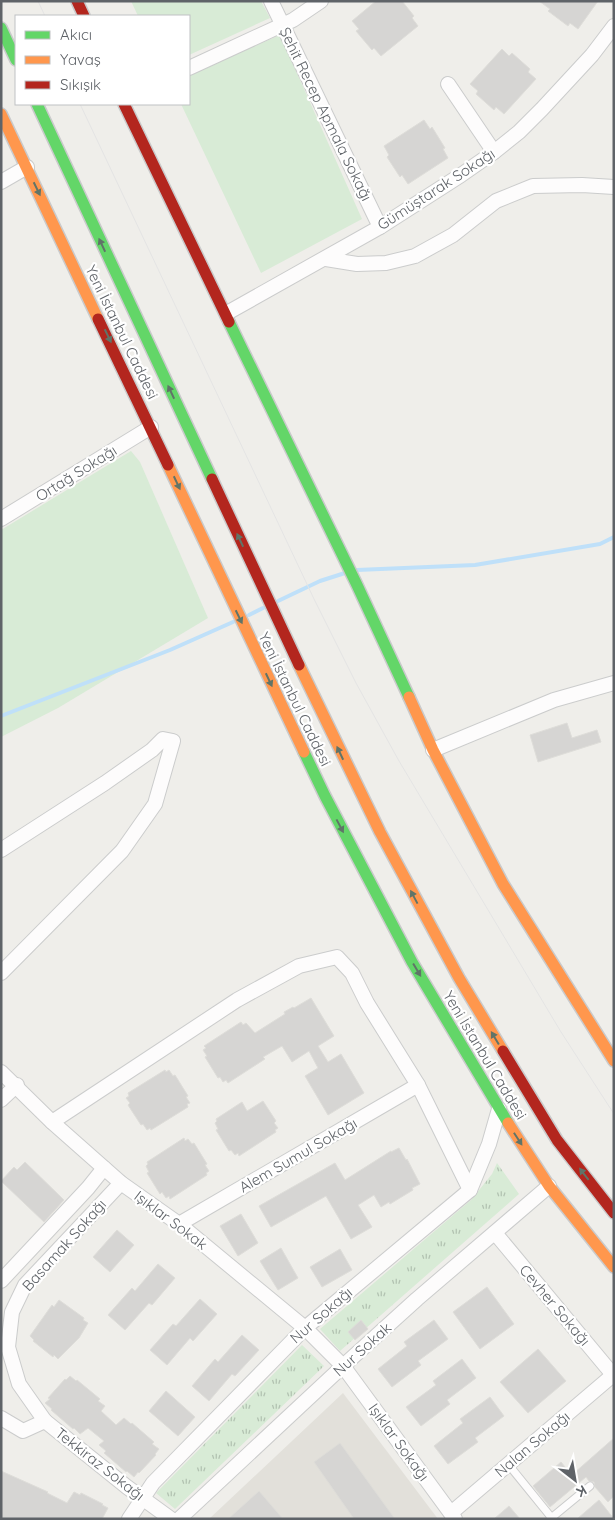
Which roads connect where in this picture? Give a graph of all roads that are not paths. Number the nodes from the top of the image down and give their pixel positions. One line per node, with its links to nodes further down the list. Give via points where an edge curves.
1 (77, 1): 4 (main road)
2 (271, 1): 5 (street, Şehit Recep Apmala Sokağı)
3 (320, 1): 5 (street)
4 (84, 15)
5 (282, 24): 9 (street); 18 (street, Şehit Recep Apmala Sokağı)
6 (614, 26): 14 (street, Gümüştarak Sokağı, via 542,109)
7 (1, 28): 8 (main road)
8 (15, 58)
9 (190, 68)
10 (448, 84): 14 (street)
11 (36, 105): 38 (main road, Yeni İstanbul Caddesi, one-way to 11, via 557,1140 436,937 359,791)
12 (124, 105): 20 (main road)
13 (1, 114): 15 (main road, Yeni İstanbul Caddesi)
14 (494, 152): 18 (street, Gümüştarak Sokağı)
15 (27, 167): 16 (street); 21 (main road, Yeni İstanbul Caddesi, one-way to 21)
16 (1, 182)
17 (614, 187): 19 (street, via 533,186 496,200 453,235 414,256 366,264)
18 (380, 227): 19 (street, Gümüştarak Sokağı)
19 (326, 258): 20 (street, Gümüştarak Sokağı)
20 (227, 313): 24 (main road)
21 (151, 427): 22 (street, Ortağ Sokağı); 32 (main road, Yeni İstanbul Caddesi, one-way to 32, via 324,796 412,962)
22 (1, 518)
23 (614, 683): 24 (street, via 554,700)
24 (433, 750): 27 (main road, via 503,884)
25 (1, 850): 26 (street, via 105,783 163,739 173,740 155,804 122,850)
26 (1, 973)
27 (614, 1061)
28 (1, 1072): 29 (street, Işıklar Sokak)
29 (17, 1085): 31 (street); 33 (street, Işıklar Sokak)
30 (418, 1085): 33 (street, via 352,973 337,957 299,966 237,1000); 37 (street); 39 (street, Alem Sumul Sokağı)
31 (1, 1100)
32 (499, 1109): 36 (main road, Yeni İstanbul Caddesi, one-way to 36); 37 (street, Nur Sokağı)
33 (52, 1122): 34 (street, Işıklar Sokak)
34 (104, 1168): 35 (street, Işıklar Sokak); 42 (street)
35 (121, 1183): 39 (street, Işıklar Sokak); 47 (street, Basamak Sokağı, via 25,1285 12,1312 8,1348 19,1384)
36 (549, 1186): 40 (street, Nur Sokak); 41 (main road, Yeni İstanbul Caddesi)
37 (470, 1190): 43 (street, Nur Sokağı)
38 (614, 1213)
39 (179, 1224): 43 (street, Işıklar Sokak)
40 (495, 1233): 44 (street, Nur Sokak); 45 (street, Cevher Sokağı)
41 (614, 1267)
42 (1, 1281)
43 (305, 1328): 44 (street, Işıklar Sokak); 50 (street, Nur Sokağı)
44 (343, 1366): 51 (street, Işıklar Sokağı); 55 (street, Nur Sokak)
45 (613, 1376): 48 (street, Nalan Sokağı)
46 (1, 1418): 47 (street, Tekkiraz Sokağı, via 22,1431)
47 (45, 1421): 50 (street, Tekkiraz Sokağı)
48 (508, 1464): 51 (street, Nalan Sokağı); 52 (lane)
49 (590, 1486): 52 (lane)
50 (142, 1498): 53 (street, Nur Sokağı); 54 (street, Tekkiraz Sokağı)
51 (453, 1516)
52 (554, 1517)
53 (129, 1519)
54 (171, 1519)
55 (179, 1519)

